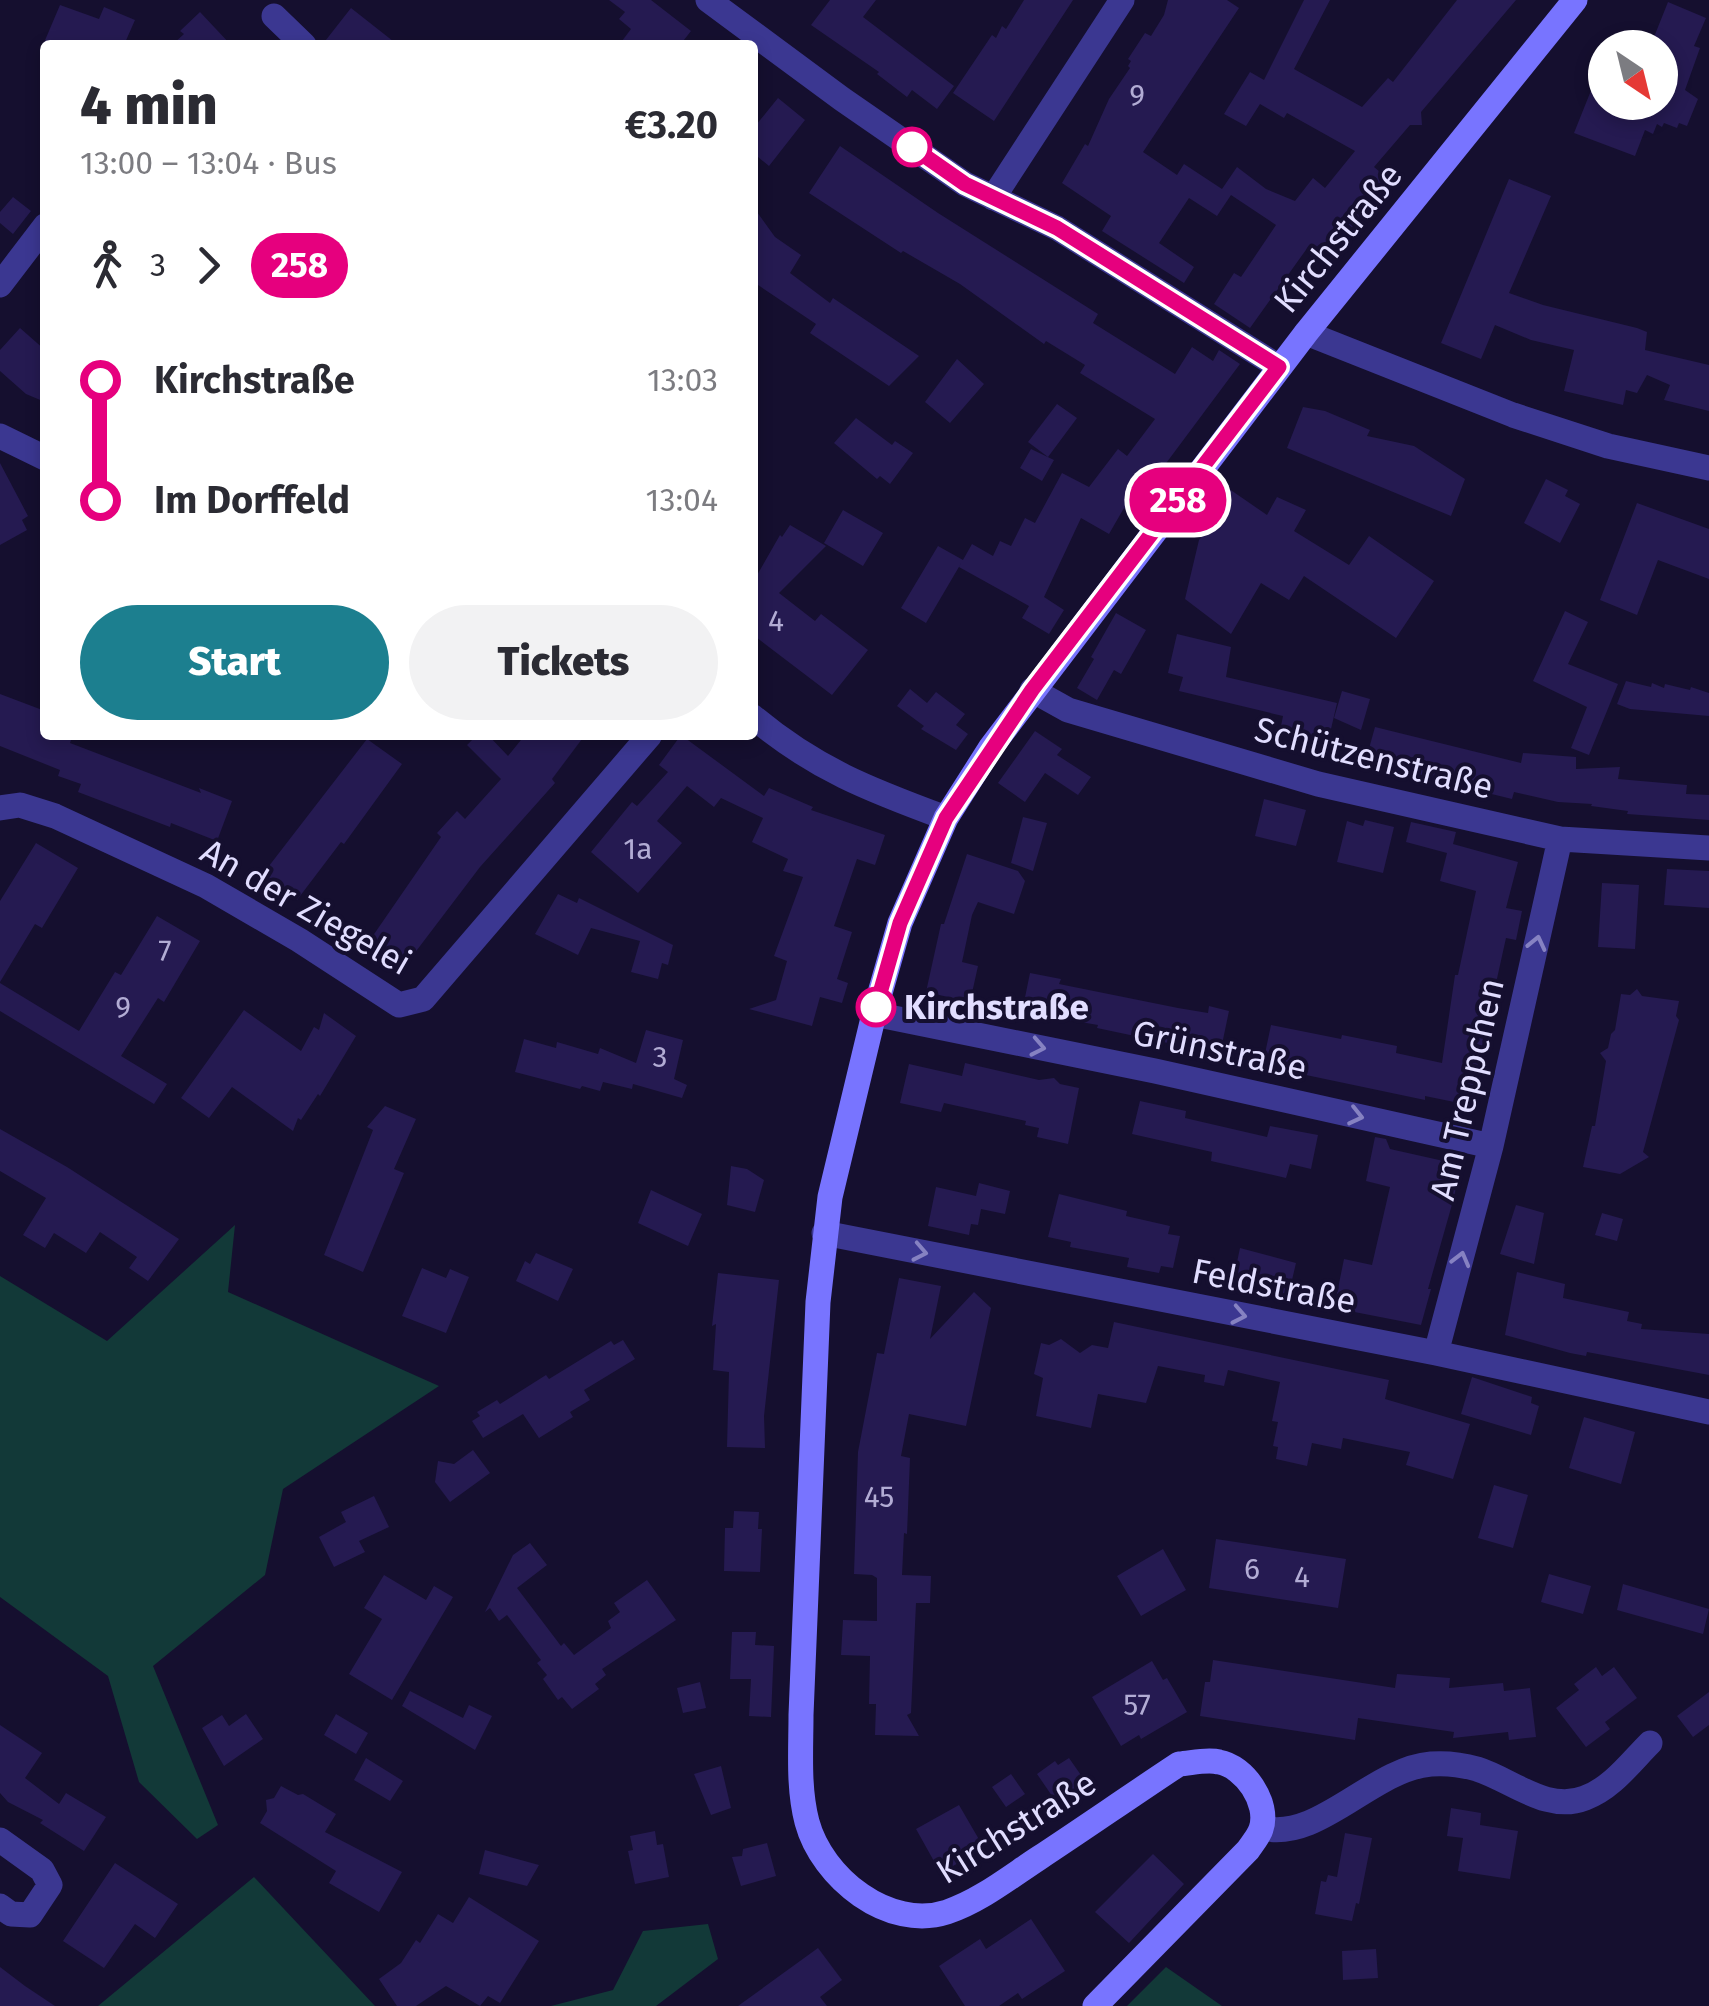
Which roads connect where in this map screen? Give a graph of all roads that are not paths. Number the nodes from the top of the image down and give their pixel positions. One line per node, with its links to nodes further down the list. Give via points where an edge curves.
1 (708, 0): 6 (street, via 842,99)
2 (1122, 0): 6 (street)
3 (1575, 0): 9 (street, Kirchstraße)
4 (274, 16): 5 (street)
5 (299, 40)
6 (994, 198): 10 (street, via 1057,228)
7 (40, 233): 8 (street)
8 (0, 285)
9 (1306, 333): 10 (street, Kirchstraße); 13 (street, via 1545,426)
10 (1279, 367): 14 (street, Kirchstraße)
11 (0, 436): 12 (street)
12 (40, 456)
13 (1709, 468)
14 (1032, 690): 18 (street, Kirchstraße); 19 (street, Schützenstraße, via 1068,710 1318,784)
15 (758, 720): 18 (street, via 822,767)
16 (646, 740): 17 (street, An der Ziegelei, via 422,999 399,1006 206,886 55,816 20,805)
17 (0, 808)
18 (946, 818): 21 (street, Kirchstraße, via 900,923)
19 (1560, 839): 20 (street, Schützenstraße); 22 (street, Am Treppchen, one-way to 19)
20 (1709, 848)
21 (874, 1014): 22 (street, Grünstraße, one-way to 22); 23 (street, Kirchstraße)
22 (1492, 1146): 24 (street, Am Treppchen, one-way to 22)
23 (824, 1234): 24 (street, Feldstraße, one-way to 24); 27 (street, Kirchstraße, via 802,1763 807,1822 832,1868 860,1895 898,1914 946,1912 985,1894 1179,1764 1216,1761 1239,1768 1253,1786)
24 (1436, 1353): 25 (street, Feldstraße)
25 (1709, 1412)
26 (1650, 1743): 27 (street, via 1584,1799 1552,1802 1477,1769 1430,1764 1388,1778 1299,1828)
27 (1262, 1828): 30 (street)
28 (0, 1840): 29 (street, via 42,1870 50,1885 30,1914)
29 (0, 1906)
30 (1095, 2006)

